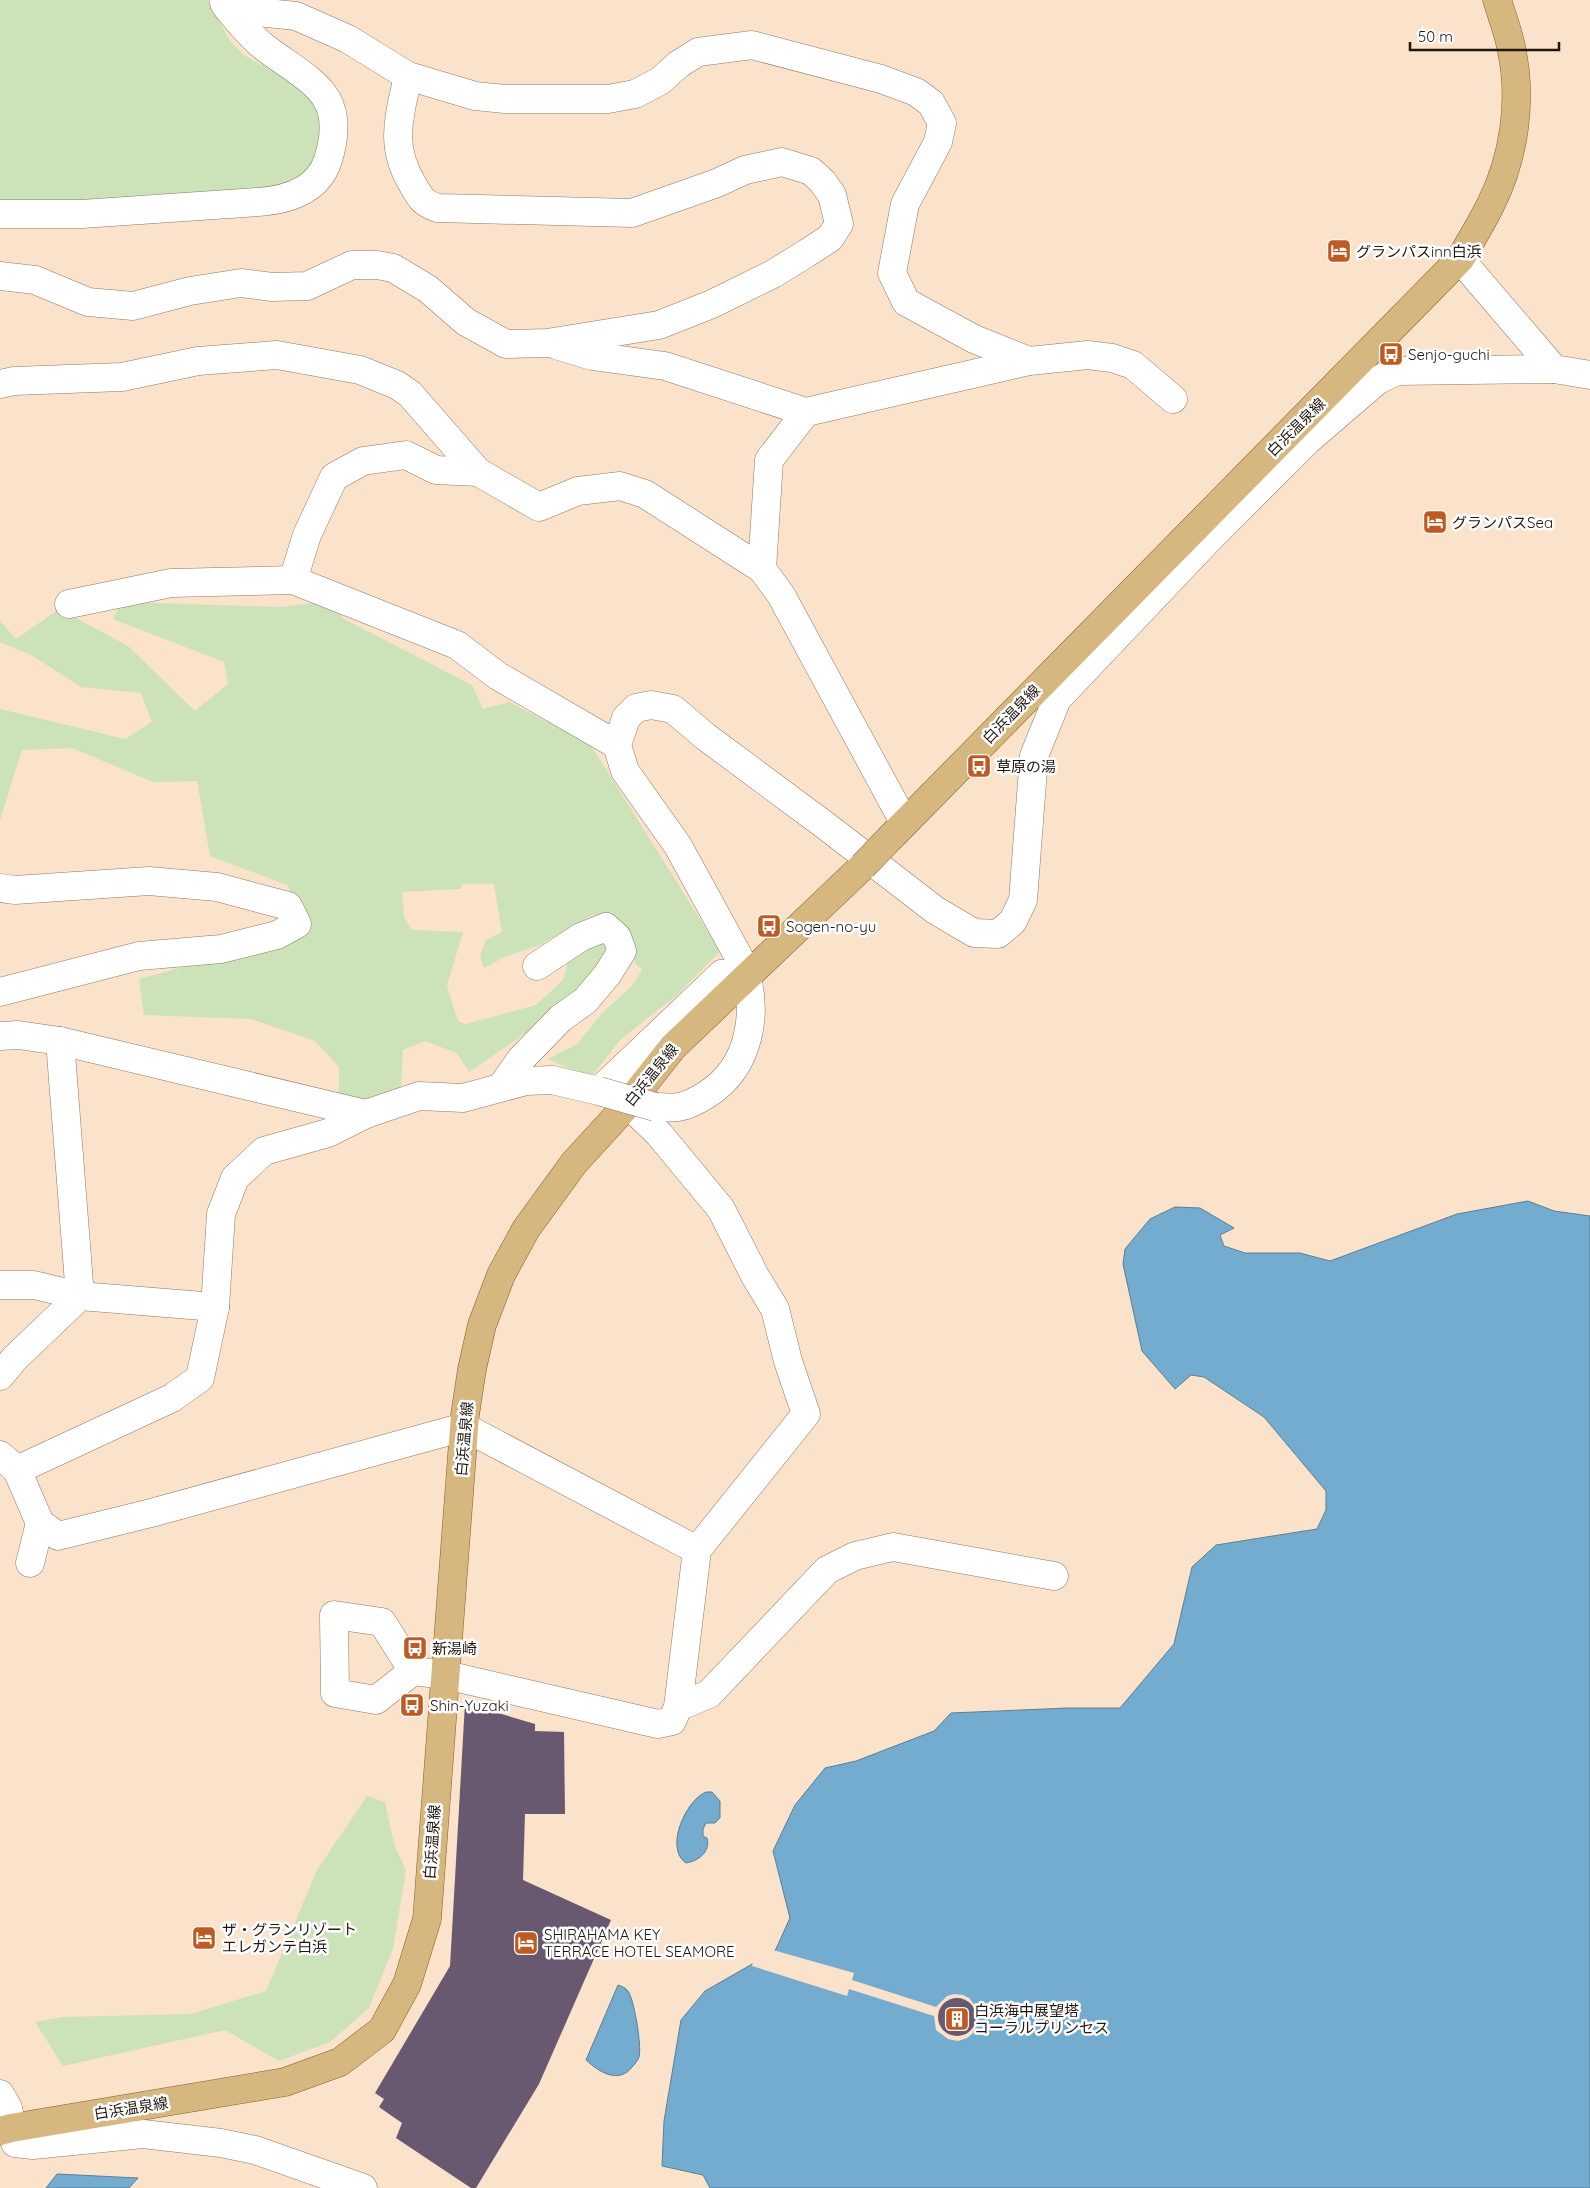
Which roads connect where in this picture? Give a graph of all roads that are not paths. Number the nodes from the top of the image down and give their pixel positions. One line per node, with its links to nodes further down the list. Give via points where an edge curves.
1 (1497, 0): 5 (main road, 白浜温泉線, via 1512,48 1515,128 1506,169 1490,206)
2 (225, 5): 3 (street, via 296,16 348,39); 4 (street, via 266,49 316,85 332,107 331,149 326,166 317,179 305,190 282,200 82,214)
3 (408, 76): 7 (street, via 399,121 399,157 423,202 437,208 632,213 745,170 782,162 811,171 832,195 839,224 830,238 773,274 659,325); 8 (street, via 475,96 608,99 636,94 660,81 698,52 752,45 881,79 916,92 931,103 942,123 938,142 905,204 892,273 906,302 974,339)
4 (0, 214)
5 (1460, 259): 9 (street); 19 (main road, 白浜温泉線)
6 (0, 276): 7 (street, via 35,280 88,302 133,306 190,291 240,284 307,286 352,265 377,265 393,268 428,289 466,322 506,344)
7 (547, 343): 13 (street, via 592,356 665,366)
8 (1029, 360): 12 (street, via 1088,355 1112,358 1132,366); 13 (street)
9 (1554, 369): 10 (street); 18 (street, via 1397,371 1378,380 1306,441 1057,699 1034,756 1023,900 1013,921 998,934 974,933 935,910 673,709 651,705 636,708 626,718)
10 (1590, 375)
11 (0, 384): 14 (street, via 122,377 198,360 278,355 360,370 410,394)
12 (1173, 399)
13 (806, 412): 15 (street, via 769,460)
14 (478, 472): 15 (street, via 538,507 578,491 620,486 645,494); 16 (street, via 436,470 406,455 363,461 334,478 307,535)
15 (762, 569): 19 (street, via 781,595)
16 (293, 580): 17 (street, via 171,582); 18 (street, via 457,645 498,676)
17 (69, 604)
18 (617, 745): 22 (street, via 625,771 678,846 742,963)
19 (898, 830): 22 (main road, 白浜温泉線, bridge)
20 (0, 888): 23 (street, via 15,890 149,881 217,886 288,906 297,924 278,935 221,949 139,956)
21 (537, 966): 26 (street, via 581,937 606,927 617,937 622,951 585,1002 560,1018)
22 (744, 979): 27 (street, via 722,974); 27 (street, bridge, via 750,1022 748,1042 732,1074 718,1088 680,1107 655,1106); 28 (main road, 白浜温泉線, via 673,1047)
23 (0, 992)
24 (0, 1036): 25 (street)
25 (60, 1041): 29 (street); 31 (street)
26 (502, 1086): 27 (street, via 526,1080 552,1080); 29 (street, via 463,1098 419,1096)
27 (599, 1091)
28 (628, 1104): 34 (main road, 白浜温泉線, via 574,1163 526,1229 501,1276 482,1325); 37 (street, via 659,1134 720,1209 775,1309 806,1414)
29 (366, 1114): 32 (street, via 328,1133 264,1151 235,1178 221,1214)
30 (0, 1285): 31 (street, via 34,1285)
31 (80, 1296): 32 (street); 33 (street)
32 (216, 1308): 35 (street, via 200,1378 172,1398)
33 (0, 1376)
34 (464, 1427): 36 (street, via 58,1536); 37 (street); 41 (main road, 白浜温泉線)
35 (8, 1463): 36 (street)
36 (40, 1523): 38 (street)
37 (697, 1550): 42 (street)
38 (30, 1563)
39 (1054, 1576): 42 (street, via 893,1546 855,1556 826,1570 709,1694)
40 (413, 1671): 41 (street)
41 (446, 1675): 42 (street, via 658,1724 672,1722); 44 (main road, 白浜温泉線, via 427,1919 407,1984 382,2030 340,2062 286,2082)
42 (678, 1707)
43 (0, 2094): 44 (street, via 8,2108)
44 (5, 2129): 45 (street, via 15,2143 33,2145 143,2134 221,2143 255,2150)
45 (363, 2188)

